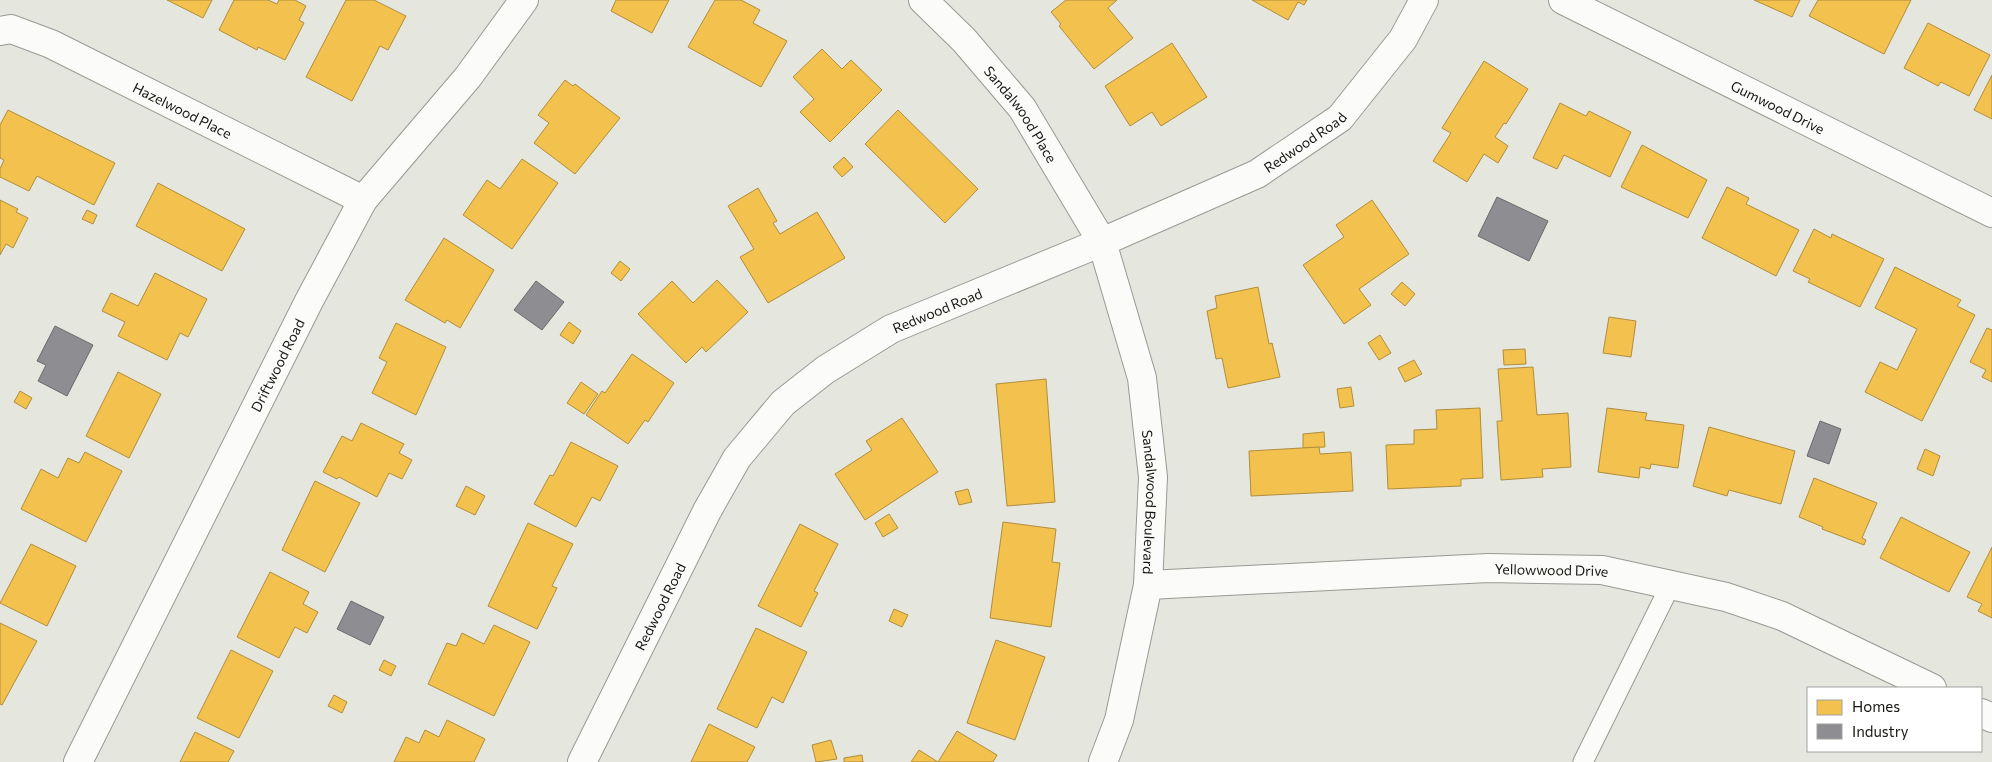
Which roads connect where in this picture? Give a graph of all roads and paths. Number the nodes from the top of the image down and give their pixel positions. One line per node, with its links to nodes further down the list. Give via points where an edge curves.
1 (524, 0): 6 (street, Driftwood Road, via 468,77)
2 (923, 0): 8 (street, Sandalwood Place, via 964,40 1022,108)
3 (1424, 0): 8 (street, Redwood Road, via 1403,39 1340,118 1257,174)
4 (1563, 0): 7 (street, Gumwood Drive)
5 (0, 31): 6 (street, Hazelwood Place, via 11,29 51,44)
6 (363, 200): 12 (street, Driftwood Road)
7 (1992, 213)
8 (1102, 242): 10 (street, Sandalwood Boulevard, via 1142,378 1152,477); 13 (street, Redwood Road, via 891,329 825,370 783,404 737,458 707,510)
9 (1671, 584): 10 (street, Yellowwood Drive, via 1602,570 1488,568); 11 (street, Yellowwood Drive, via 1726,597 1782,616); 15 (lane)
10 (1148, 585): 14 (street, Sandalwood Boulevard, via 1120,720)
11 (1930, 687)
12 (78, 762)
13 (582, 762)
14 (1103, 762)
15 (1583, 762)

